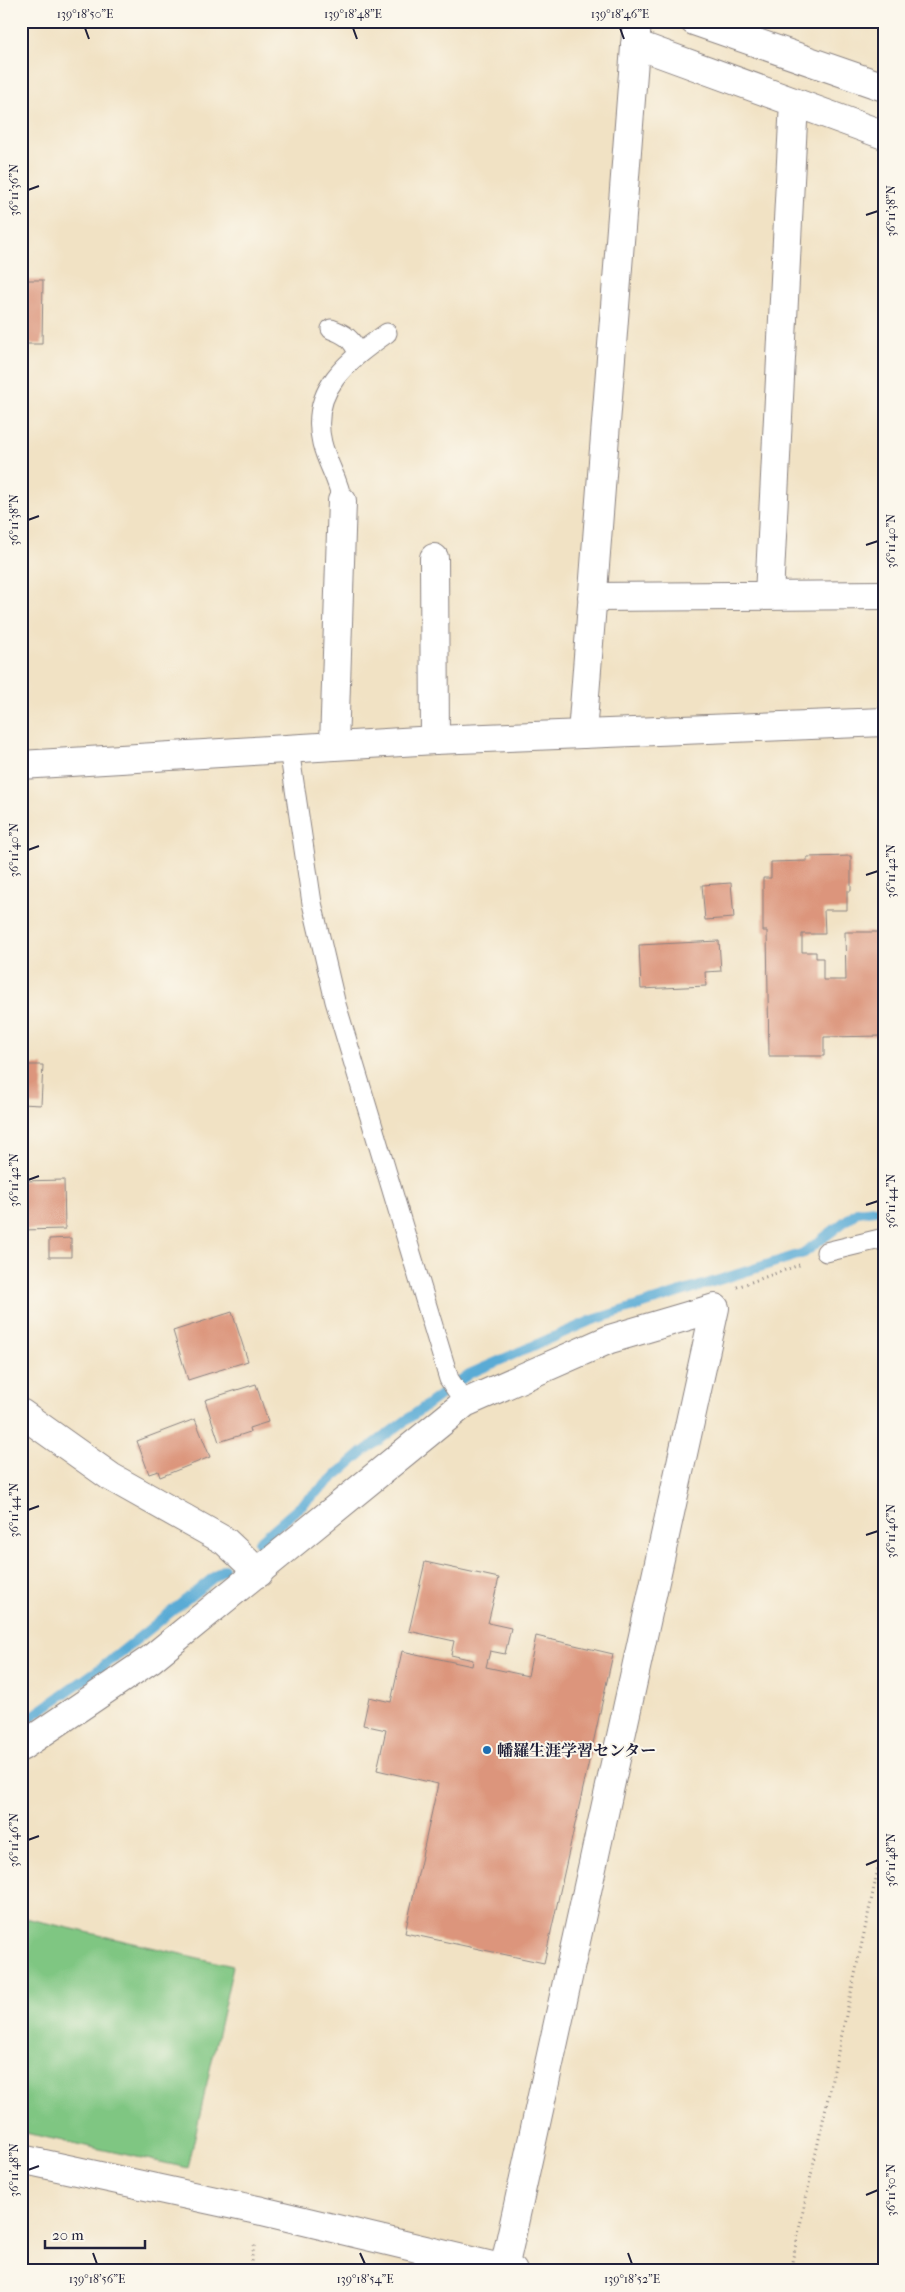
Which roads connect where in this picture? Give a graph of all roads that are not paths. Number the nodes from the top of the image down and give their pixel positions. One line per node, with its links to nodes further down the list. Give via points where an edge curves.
1 (694, 21): 3 (street)
2 (636, 33): 4 (street); 13 (street)
3 (884, 87)
4 (794, 102): 5 (street); 11 (street)
5 (884, 136)
6 (330, 329): 8 (lane, via 344,333 354,342)
7 (387, 333): 8 (lane)
8 (358, 353): 9 (lane, via 335,376 324,396 320,418 321,442 340,485)
9 (342, 501): 17 (street)
10 (434, 558): 16 (street)
11 (769, 595): 12 (street); 13 (street)
12 (884, 595)
13 (592, 597): 15 (street)
14 (884, 722): 15 (street)
15 (582, 734): 16 (street)
16 (435, 740): 17 (street)
17 (334, 745): 18 (street)
18 (289, 749): 19 (street); 22 (lane, via 312,903 336,1001)
19 (21, 765)
20 (884, 1238): 21 (lane)
21 (826, 1252)
22 (457, 1391): 24 (street); 27 (street, via 610,1339 715,1308)
23 (21, 1414): 24 (street, via 111,1477 225,1541)
24 (259, 1573): 25 (street, via 151,1660)
25 (21, 1747)
26 (21, 2159): 27 (street, via 262,2211)
27 (509, 2270)

